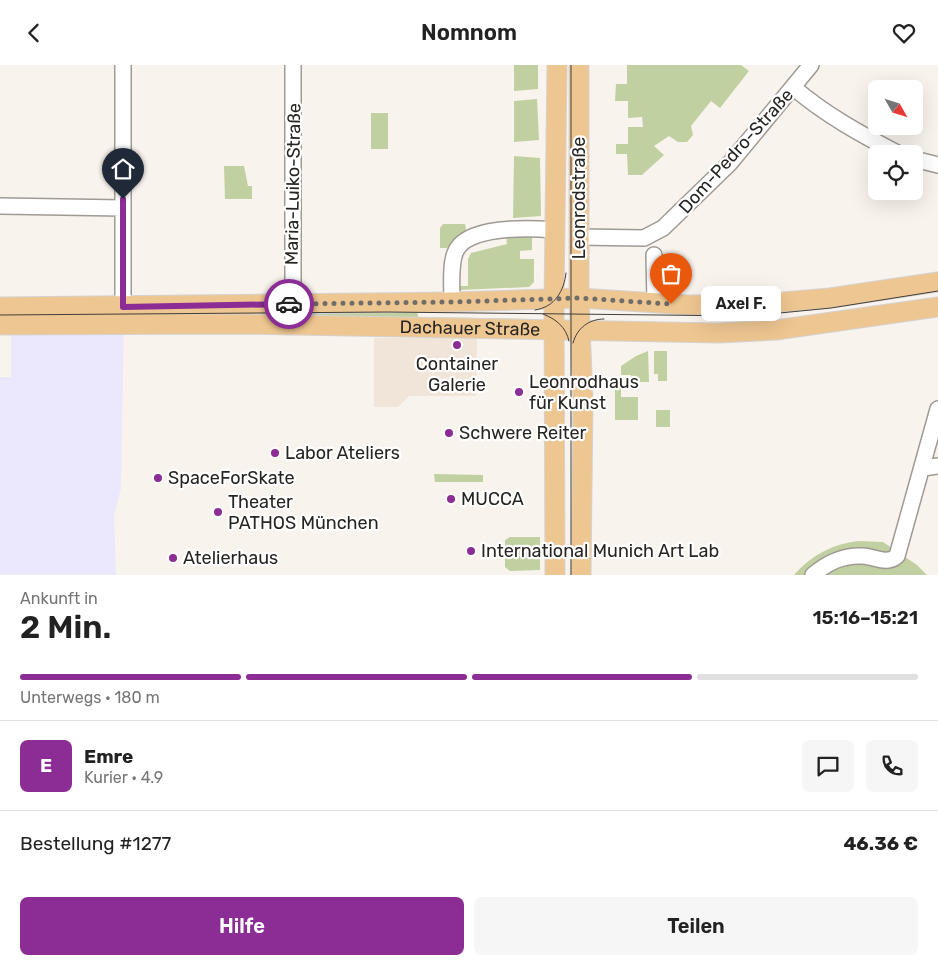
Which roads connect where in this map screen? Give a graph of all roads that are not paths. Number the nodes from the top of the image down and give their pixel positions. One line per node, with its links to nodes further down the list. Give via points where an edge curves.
1 (123, 65): 11 (street)
2 (293, 65): 20 (street, Maria-Luiko-Straße)
3 (557, 65): 12 (main road, Leonrodstraße)
4 (579, 65): 13 (main road, Leonrodstraße)
5 (811, 65): 6 (street, Dom-Pedro-Straße)
6 (793, 87): 7 (street, via 805,98); 14 (street, Dom-Pedro-Straße, via 714,180 663,228)
7 (882, 145)
8 (923, 161): 9 (street)
9 (938, 165)
10 (0, 206): 11 (street)
11 (123, 208): 22 (street)
12 (554, 230): 17 (main road, Leonrodstraße); 19 (street, via 511,229 470,237 460,243 454,254)
13 (579, 237): 14 (street); 16 (main road, Leonrodstraße)
14 (650, 248): 18 (street)
15 (938, 283): 18 (main road, Dachauer Straße, via 760,304 689,305)
16 (579, 298): 17 (main road, Dachauer Straße); 18 (main road, Dachauer Straße); 26 (main road, Leonrodstraße)
17 (554, 299): 19 (main road, Dachauer Straße); 25 (main road, Leonrodstraße)
18 (655, 301)
19 (452, 302): 20 (main road, Dachauer Straße)
20 (293, 304): 22 (main road, Dachauer Straße)
21 (0, 307): 22 (main road, Dachauer Straße)
22 (123, 307)
23 (938, 307): 26 (main road, Dachauer Straße, via 776,330 718,333)
24 (0, 325): 25 (main road, Dachauer Straße, via 247,323)
25 (554, 329): 26 (main road, Dachauer Straße); 29 (main road, Leonrodstraße)
26 (581, 331): 30 (main road, Leonrodstraße, via 584,401)
27 (938, 409): 28 (street)
28 (931, 467): 31 (street, via 900,552 893,560 853,557 830,562)
29 (554, 575)
30 (581, 575)
31 (813, 575)

